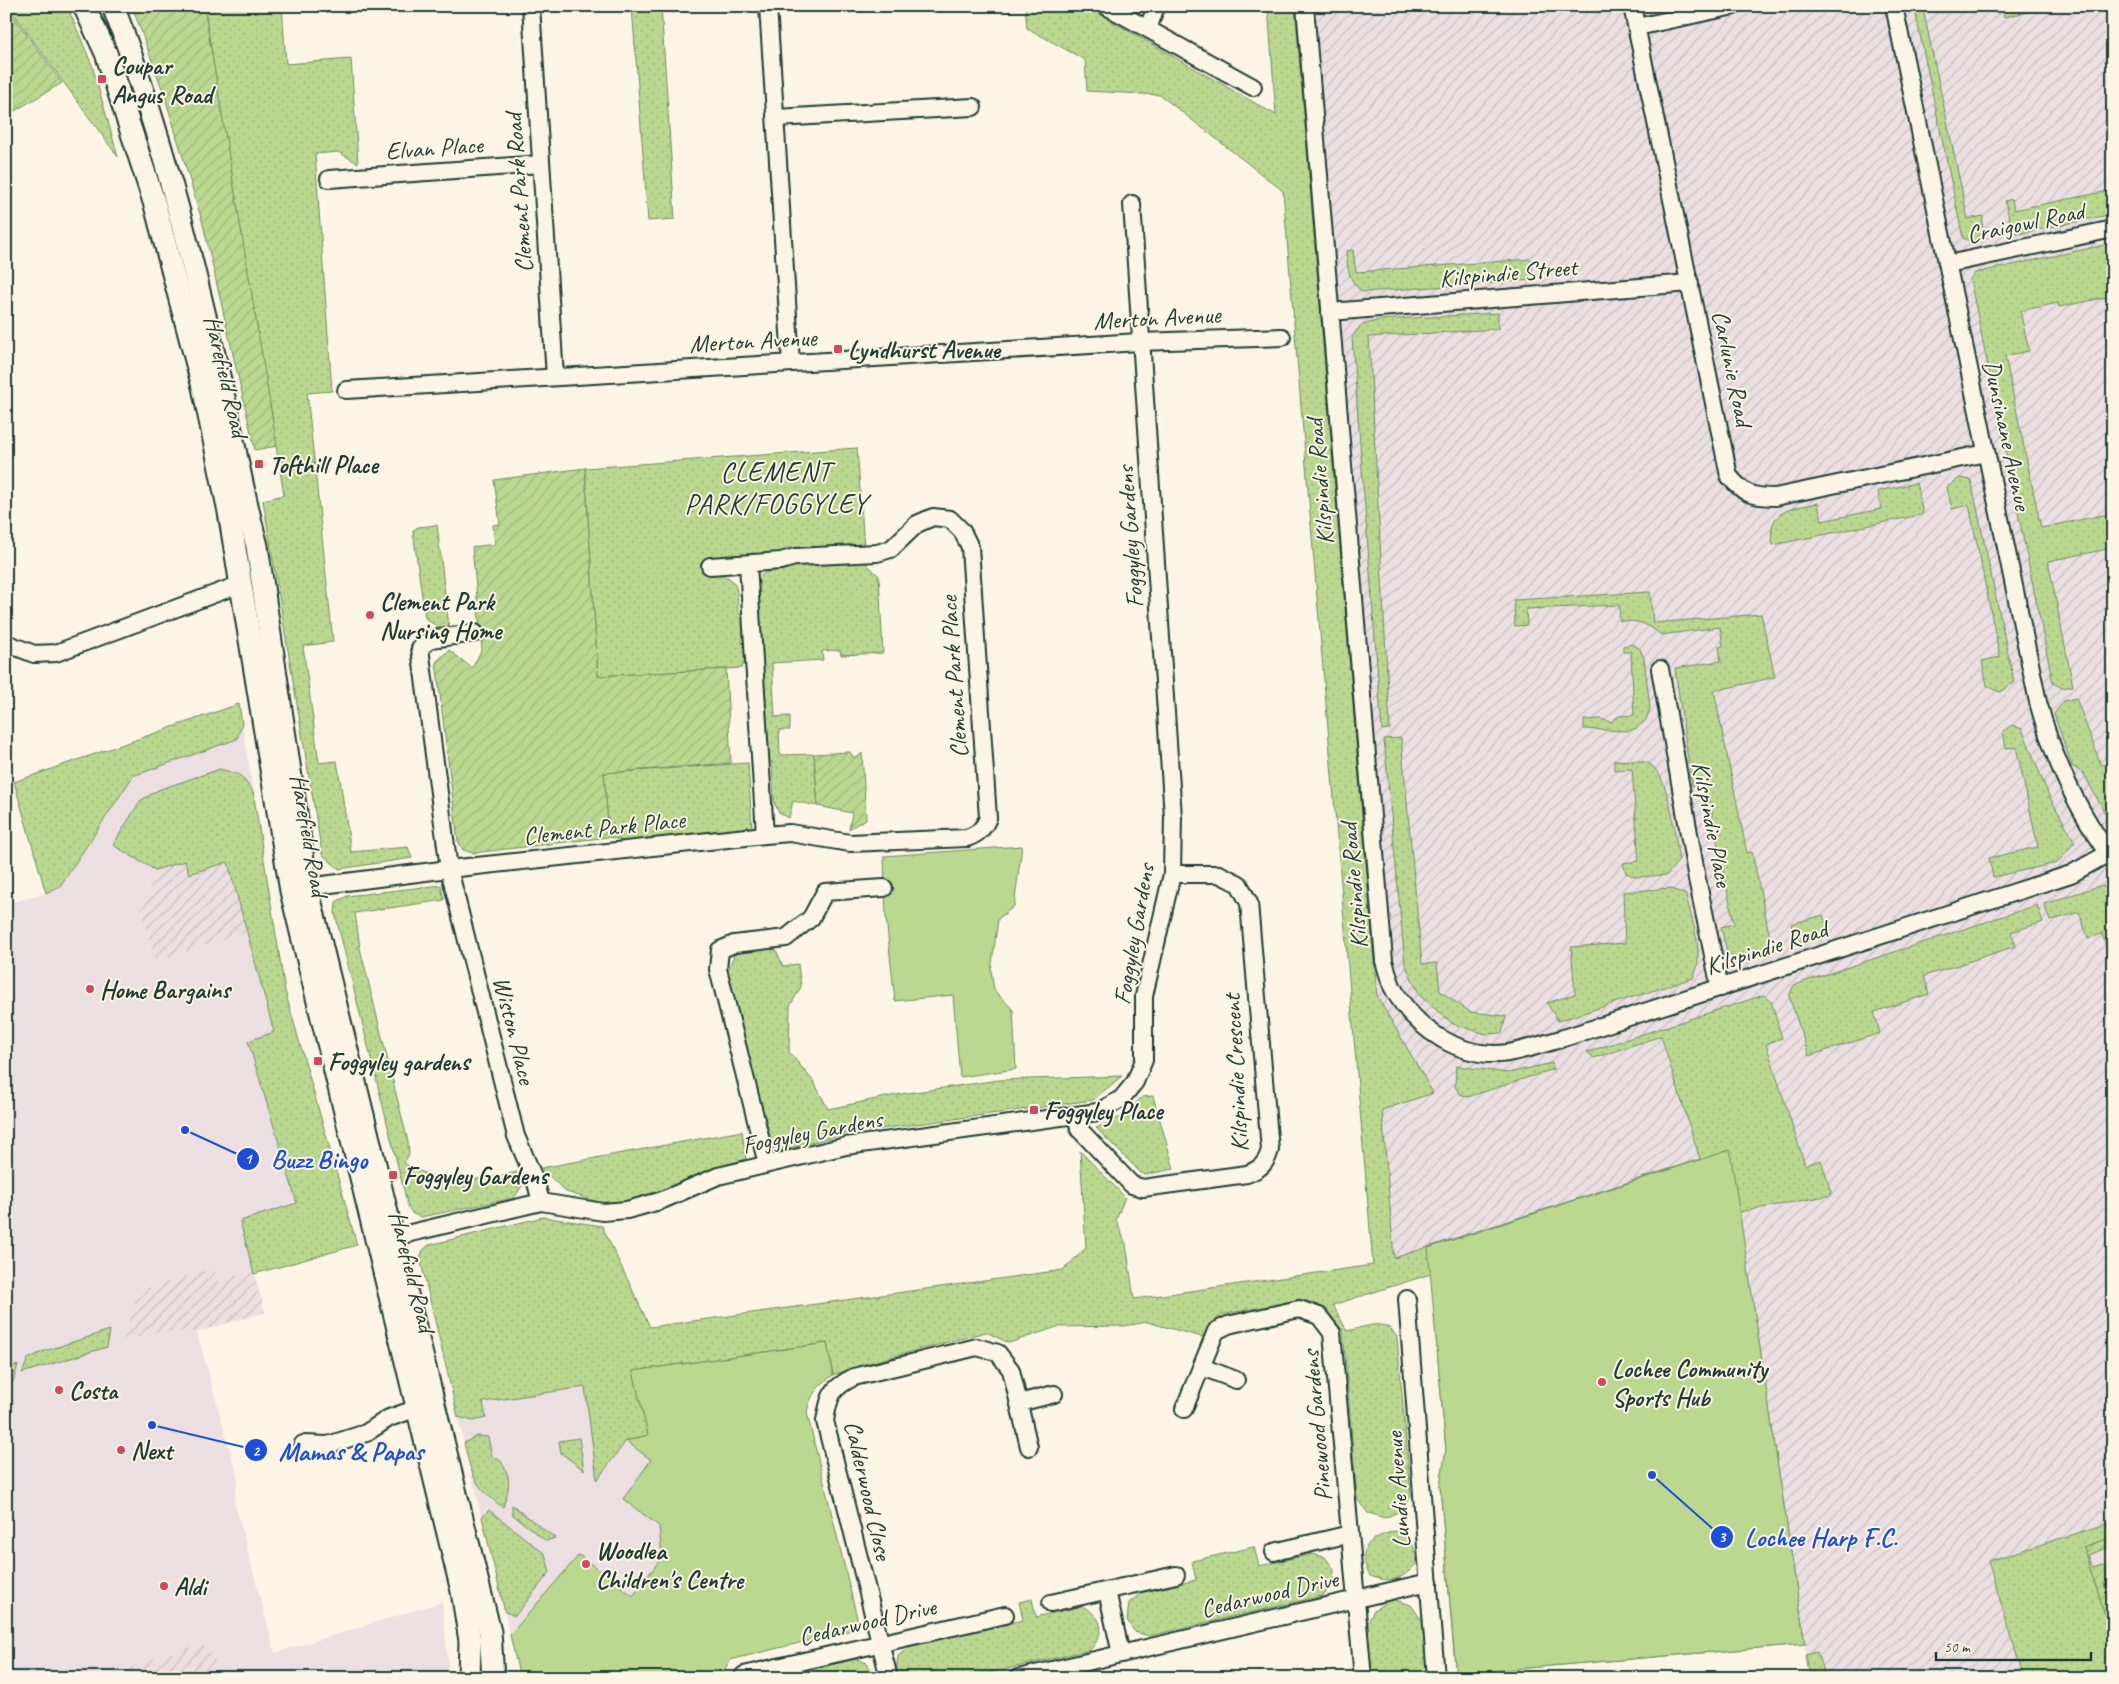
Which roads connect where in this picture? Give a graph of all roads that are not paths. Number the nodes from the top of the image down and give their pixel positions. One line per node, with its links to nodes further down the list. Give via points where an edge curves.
1 (84, 6): 31 (street, Harefield Road, via 106,53 157,215 203,387)
2 (113, 6): 39 (street, Harefield Road, via 148,100 177,199 257,546)
3 (531, 6): 16 (street, Clement Park Road)
4 (768, 6): 15 (street)
5 (1106, 6): 12 (street)
6 (1156, 6): 12 (street)
7 (1305, 6): 22 (street, Kilspindie Road)
8 (1632, 6): 11 (street, Carlunie Road)
9 (1734, 6): 11 (street)
10 (1894, 6): 20 (street, Dunsinane Avenue)
11 (1637, 27): 21 (street, Carlunie Road)
12 (1148, 29): 13 (street)
13 (1253, 87)
14 (974, 107): 15 (street)
15 (776, 118): 25 (street)
16 (541, 164): 17 (street, Elvan Place); 26 (street, Clement Park Road)
17 (329, 179)
18 (1132, 204): 24 (street, Foggyley Gardens)
19 (2113, 229): 20 (street, Craigowl Road)
20 (1948, 264): 28 (street, Dunsinane Avenue)
21 (1690, 283): 22 (street, Kilspindie Street); 28 (street, Carlunie Road, via 1729,476 1741,491 1758,497 1775,496)
22 (1330, 312): 41 (street, Kilspindie Road, via 1384,961 1394,989 1414,1019 1440,1039 1473,1052 1506,1053)
23 (1282, 337): 24 (street, Merton Avenue)
24 (1140, 342): 25 (street, Merton Avenue); 38 (street, Foggyley Gardens, via 1173,817)
25 (791, 363): 26 (street, Merton Avenue)
26 (555, 377): 27 (street, Merton Avenue)
27 (346, 390)
28 (1986, 453): 36 (street, Dunsinane Avenue, via 2044,725 2069,789)
29 (748, 564): 30 (street, Clement Park Place); 35 (street); 35 (street, Clement Park Place, via 795,557 877,553 891,548 917,524 933,517 950,519 962,531 970,547 988,818 976,835 957,839 850,843 790,833)
30 (710, 566)
31 (241, 584): 33 (street, via 56,653 34,654); 51 (street, Harefield Road, via 291,891)
32 (475, 633): 37 (street, via 431,639 420,648)
33 (6, 643)
34 (1660, 669): 41 (street, Kilspindie Place)
35 (764, 835): 37 (street, Clement Park Place)
36 (2111, 856): 41 (street, Kilspindie Road, via 2071,874)
37 (449, 869): 39 (street, Clement Park Place); 44 (street, Wiston Place, via 516,1136)
38 (1172, 874): 42 (street, Foggyley Gardens, via 1144,996 1144,1060 1135,1082 1121,1099 1098,1112); 42 (street, Kilspindie Crescent, via 1219,874 1239,884 1248,902 1270,1150 1266,1162 1248,1174 1142,1188 1132,1185 1079,1129)
39 (307, 887): 45 (street, Harefield Road)
40 (884, 888): 43 (street, via 825,892 811,918 786,938 734,944 720,950 718,969)
41 (1720, 988)
42 (1076, 1116): 43 (street, Foggyley Gardens, via 846,1146)
43 (766, 1164): 44 (street, Foggyley Gardens, via 718,1176 660,1201 627,1210 603,1212)
44 (541, 1202): 45 (street, Foggyley Gardens)
45 (394, 1237): 66 (street, Harefield Road, via 490,1632)
46 (1407, 1299): 58 (street, Lundie Avenue)
47 (1202, 1367): 48 (street); 52 (street, Pinewood Gardens); 55 (street, Pinewood Gardens, via 1216,1331 1228,1325 1299,1309 1319,1316 1332,1333)
48 (1236, 1380)
49 (1054, 1394): 50 (street)
50 (1019, 1403): 54 (street, Calderwood Close); 63 (street, Calderwood Close, via 1011,1370 998,1353 977,1347 854,1377 837,1385 832,1393 825,1421)
51 (418, 1408): 53 (street, via 389,1418 366,1433 328,1445); 65 (street, Harefield Road, via 462,1591 470,1640)
52 (1184, 1409)
53 (303, 1444)
54 (1030, 1447)
55 (1350, 1534): 56 (street); 60 (street, Lundie Avenue)
56 (1274, 1552)
57 (1176, 1575): 59 (street, Cedarwood Drive)
58 (1429, 1582): 60 (street, Cedarwood Drive); 71 (street, Lundie Avenue)
59 (1107, 1591): 61 (street, Cedarwood Drive); 64 (street)
60 (1356, 1599): 64 (street, Cedarwood Drive); 70 (street, Lundie Avenue)
61 (1051, 1603)
62 (1005, 1615): 63 (street, Cedarwood Drive)
63 (880, 1643): 67 (street, Cedarwood Drive); 68 (street, Calderwood Close)
64 (1121, 1654): 69 (street, Cedarwood Drive)
65 (469, 1678)
66 (493, 1678)
67 (742, 1678)
68 (889, 1678)
69 (1018, 1678)
70 (1363, 1678)
71 (1436, 1678)

